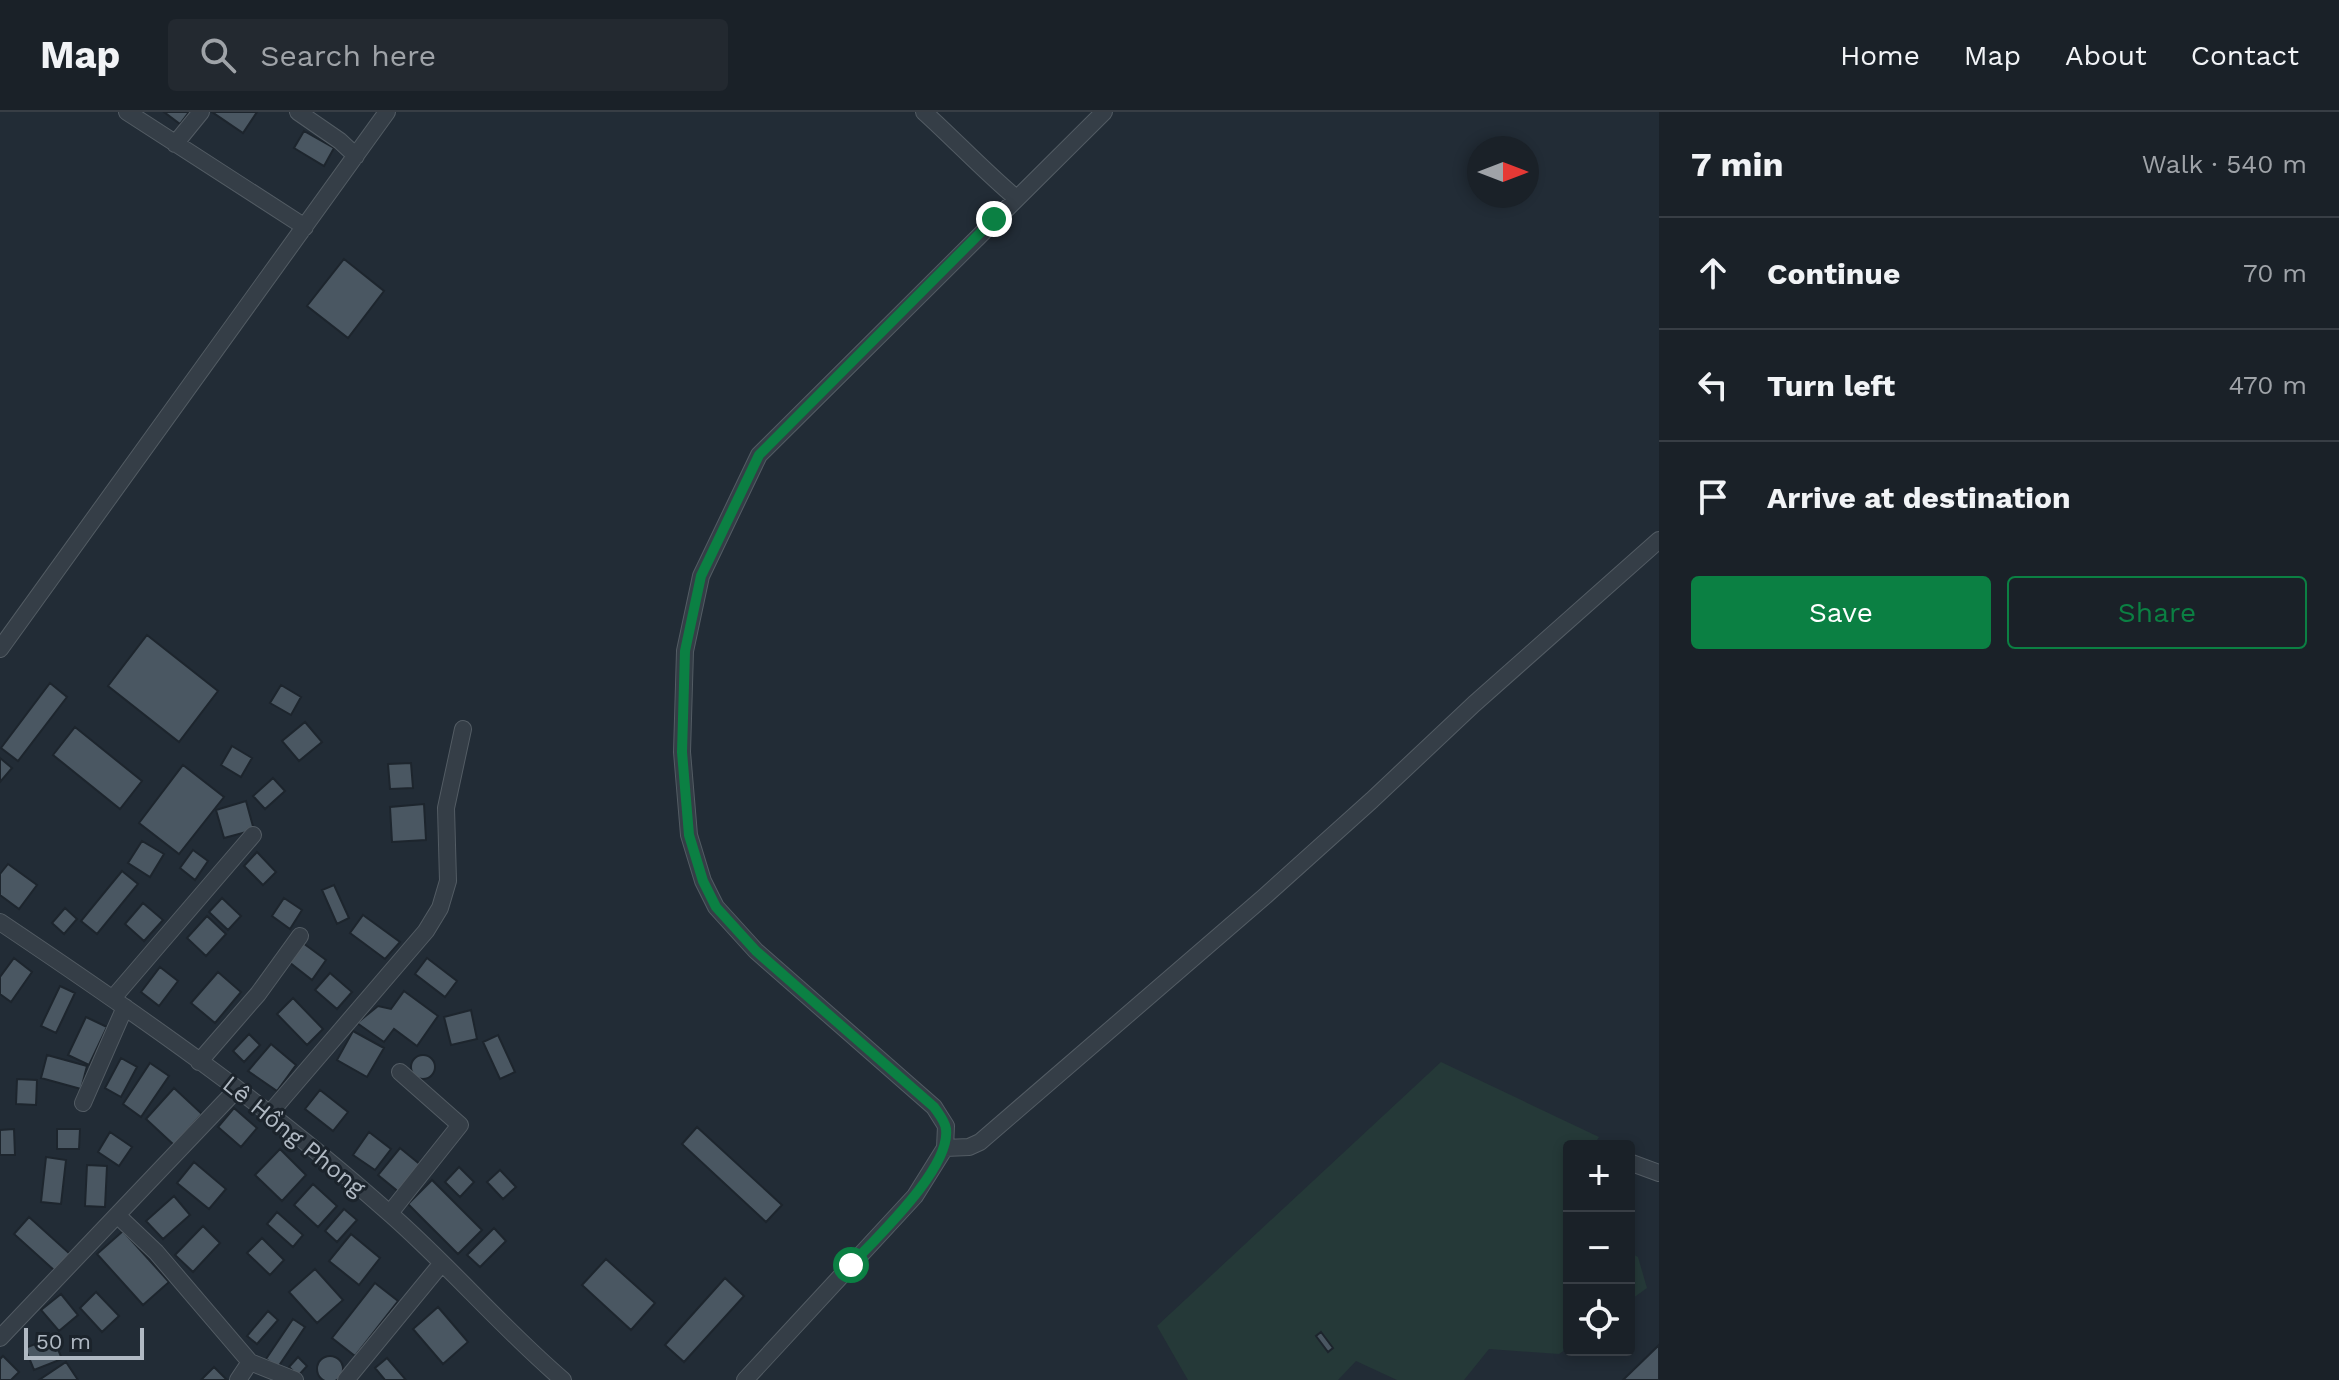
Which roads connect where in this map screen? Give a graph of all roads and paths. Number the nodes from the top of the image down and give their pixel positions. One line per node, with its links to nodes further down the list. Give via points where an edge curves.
1 (127, 112): 7 (street)
2 (201, 112): 7 (street)
3 (298, 112): 8 (street)
4 (387, 112): 8 (street)
5 (924, 112): 9 (street)
6 (1104, 112): 9 (street)
7 (175, 144): 10 (street)
8 (356, 156): 10 (street)
9 (1016, 198): 23 (street, via 759,455 701,576 685,651 682,752 689,835 716,907 756,951 934,1107 946,1126)
10 (305, 227): 12 (street)
11 (1659, 540): 23 (street, via 1264,897 980,1142)
12 (0, 649)
13 (463, 729): 22 (street, via 446,808 448,881 440,908)
14 (253, 835): 17 (street)
15 (0, 922): 17 (street, Lê Hồng Phong)
16 (300, 936): 18 (street)
17 (119, 1003): 18 (street, Lê Hồng Phong); 21 (street)
18 (199, 1062): 20 (street, Lê Hồng Phong)
19 (400, 1072): 26 (street, via 460,1125)
20 (237, 1089): 22 (street, Lê Hồng Phong); 27 (street)
21 (83, 1103)
22 (270, 1113): 26 (street, Lê Hồng Phong)
23 (945, 1148): 35 (street, via 915,1196)
24 (1635, 1164): 25 (street)
25 (1659, 1173)
26 (390, 1213): 28 (street, Lê Hồng Phong)
27 (117, 1215): 29 (street); 30 (street, via 156,1252)
28 (442, 1263): 33 (street); 34 (street, Lê Hồng Phong)
29 (0, 1338)
30 (250, 1362): 31 (street); 32 (street)
31 (238, 1380)
32 (295, 1380)
33 (346, 1380)
34 (563, 1380)
35 (745, 1380)

